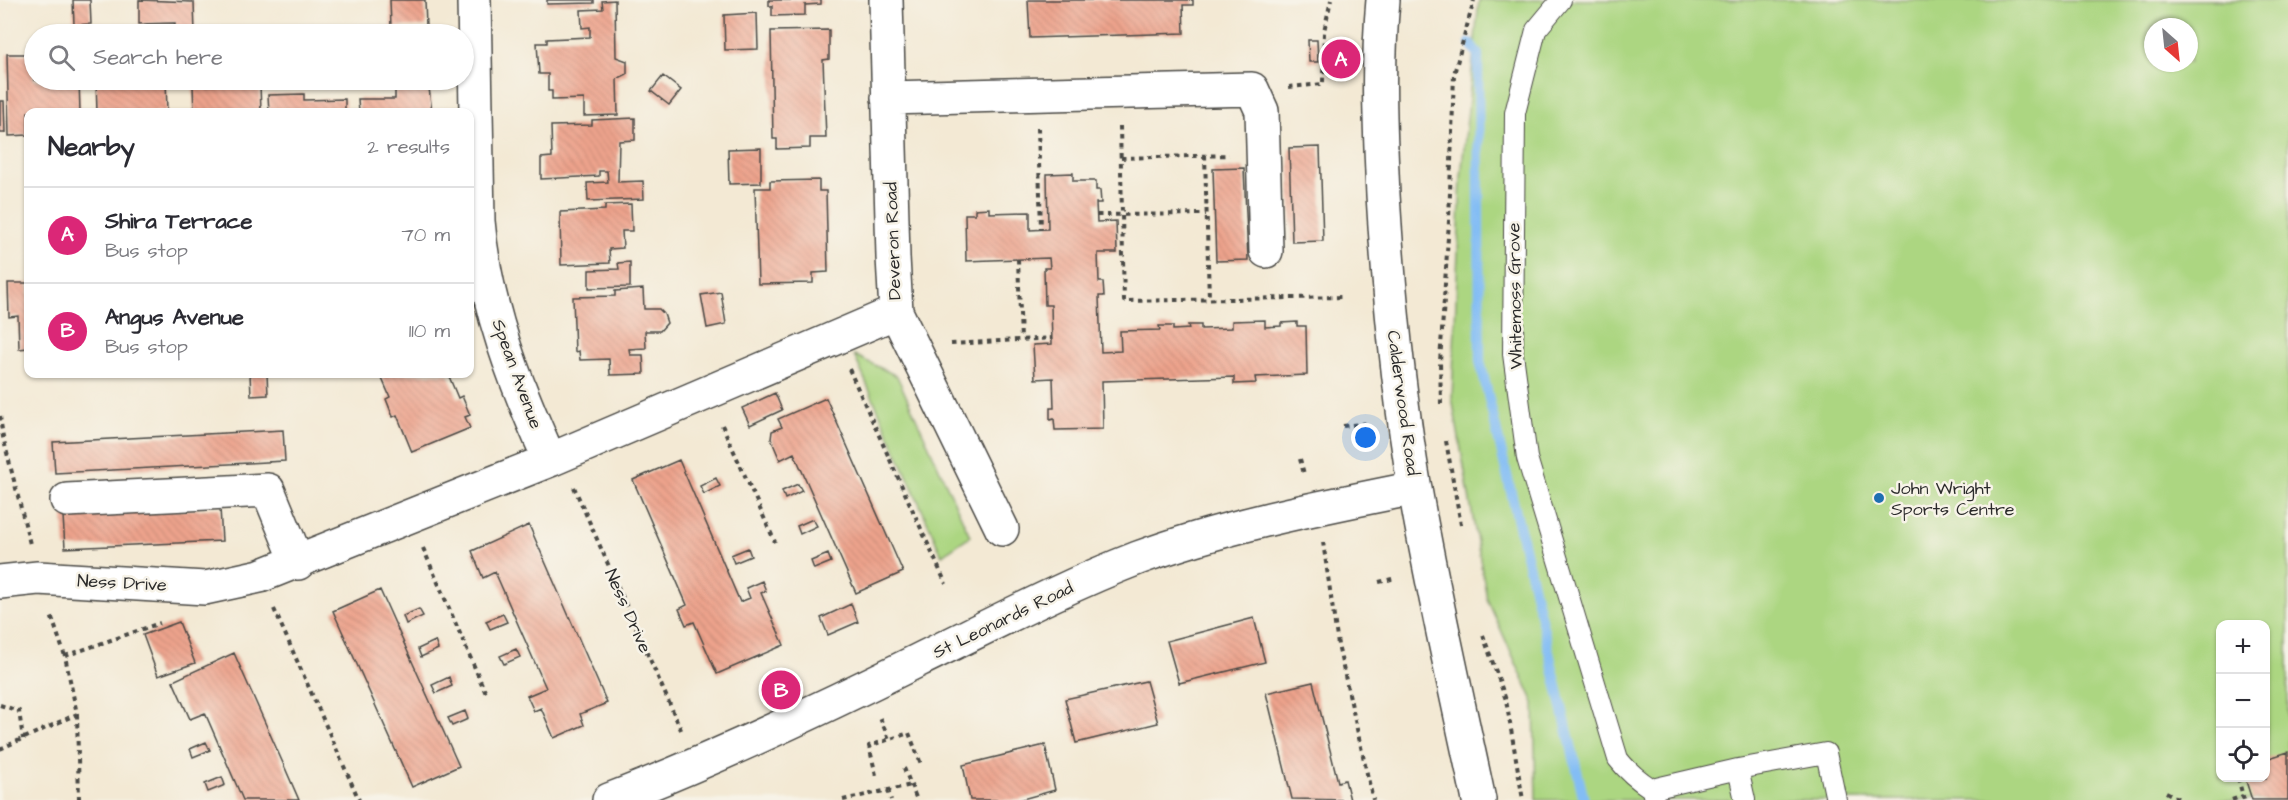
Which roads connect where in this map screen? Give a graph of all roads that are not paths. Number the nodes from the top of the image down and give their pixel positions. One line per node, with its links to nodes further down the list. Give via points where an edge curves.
1 (474, 0): 6 (street, Spean Avenue)
2 (886, 0): 5 (street, Deveron Road)
3 (1383, 0): 10 (street, Calderwood Road, via 1379,100 1386,248 1400,395)
4 (1561, 0): 16 (lane, Whitemoss Grove, via 1536,30 1515,113 1513,354 1527,458 1618,759)
5 (888, 98): 7 (street, via 1252,89 1262,111); 8 (street, Deveron Road)
6 (474, 221): 9 (street, Spean Avenue, via 499,333 522,398)
7 (1266, 251)
8 (896, 312): 9 (street, Ness Drive); 12 (street, Deveron Road)
9 (555, 458): 13 (street, Ness Drive)
10 (1415, 488): 17 (street, St Leonards Road, via 1203,536 1136,559 700,764); 18 (street, Calderwood Road)
11 (67, 500): 13 (street, via 268,490)
12 (1002, 529)
13 (298, 563): 14 (street, Ness Drive, via 205,588 38,578)
14 (0, 582)
15 (1738, 769): 16 (lane); 19 (lane); 20 (lane, via 1827,753)
16 (1653, 794)
17 (609, 800)
18 (1479, 800)
19 (1745, 800)
20 (1836, 800)

